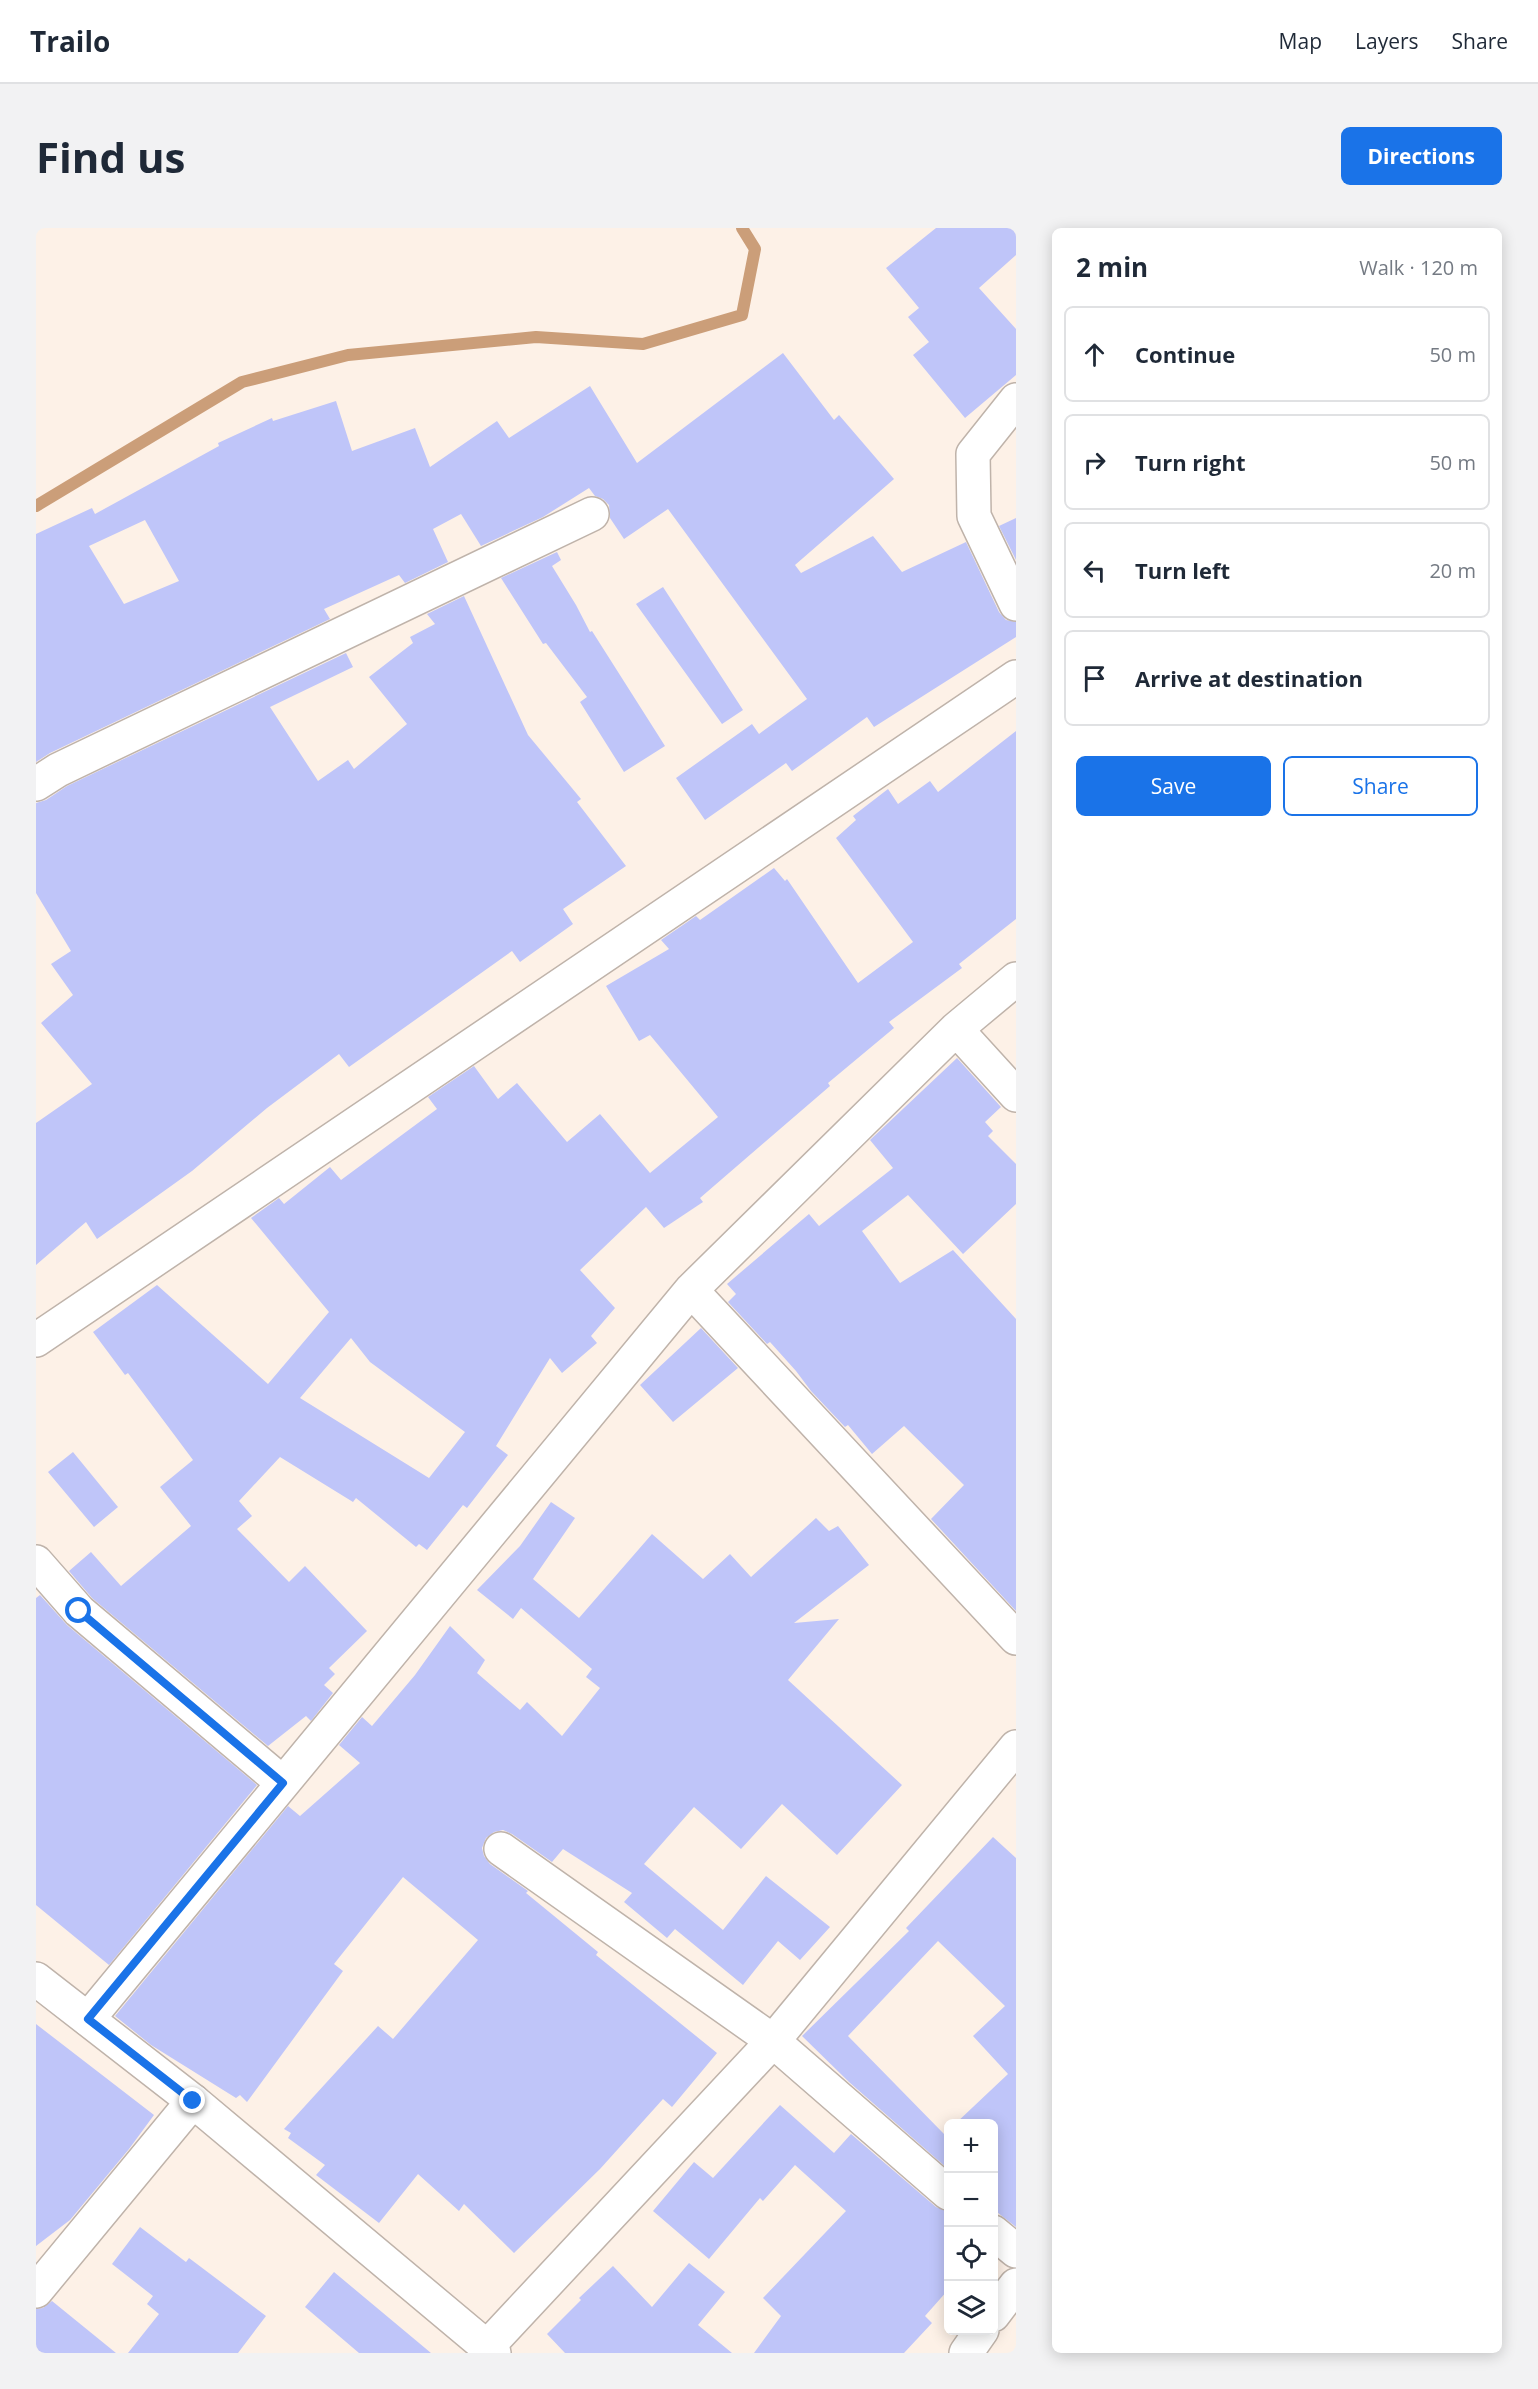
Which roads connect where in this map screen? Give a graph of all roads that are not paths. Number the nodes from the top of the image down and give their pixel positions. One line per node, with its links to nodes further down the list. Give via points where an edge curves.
1 (1016, 400): 3 (street, via 973,454 974,516)
2 (592, 514): 5 (street)
3 (1016, 604)
4 (1016, 677): 10 (street)
5 (36, 784)
6 (1016, 979): 7 (street)
7 (956, 1029): 8 (street); 9 (street)
8 (1016, 1095)
9 (691, 1290): 12 (street); 14 (street)
10 (36, 1340)
11 (36, 1562): 14 (street, via 79,1611)
12 (1016, 1638)
13 (1016, 1747): 18 (street)
14 (283, 1783): 17 (street)
15 (501, 1849): 18 (street)
16 (36, 1979): 17 (street)
17 (88, 2019): 19 (street)
18 (773, 2041): 20 (street); 27 (street)
19 (193, 2101): 24 (street); 27 (street)
20 (944, 2190)
21 (998, 2236): 22 (street)
22 (1016, 2251)
23 (1016, 2285): 25 (street)
24 (36, 2291)
25 (998, 2308)
26 (979, 2335): 28 (street)
27 (491, 2350)
28 (966, 2353)

